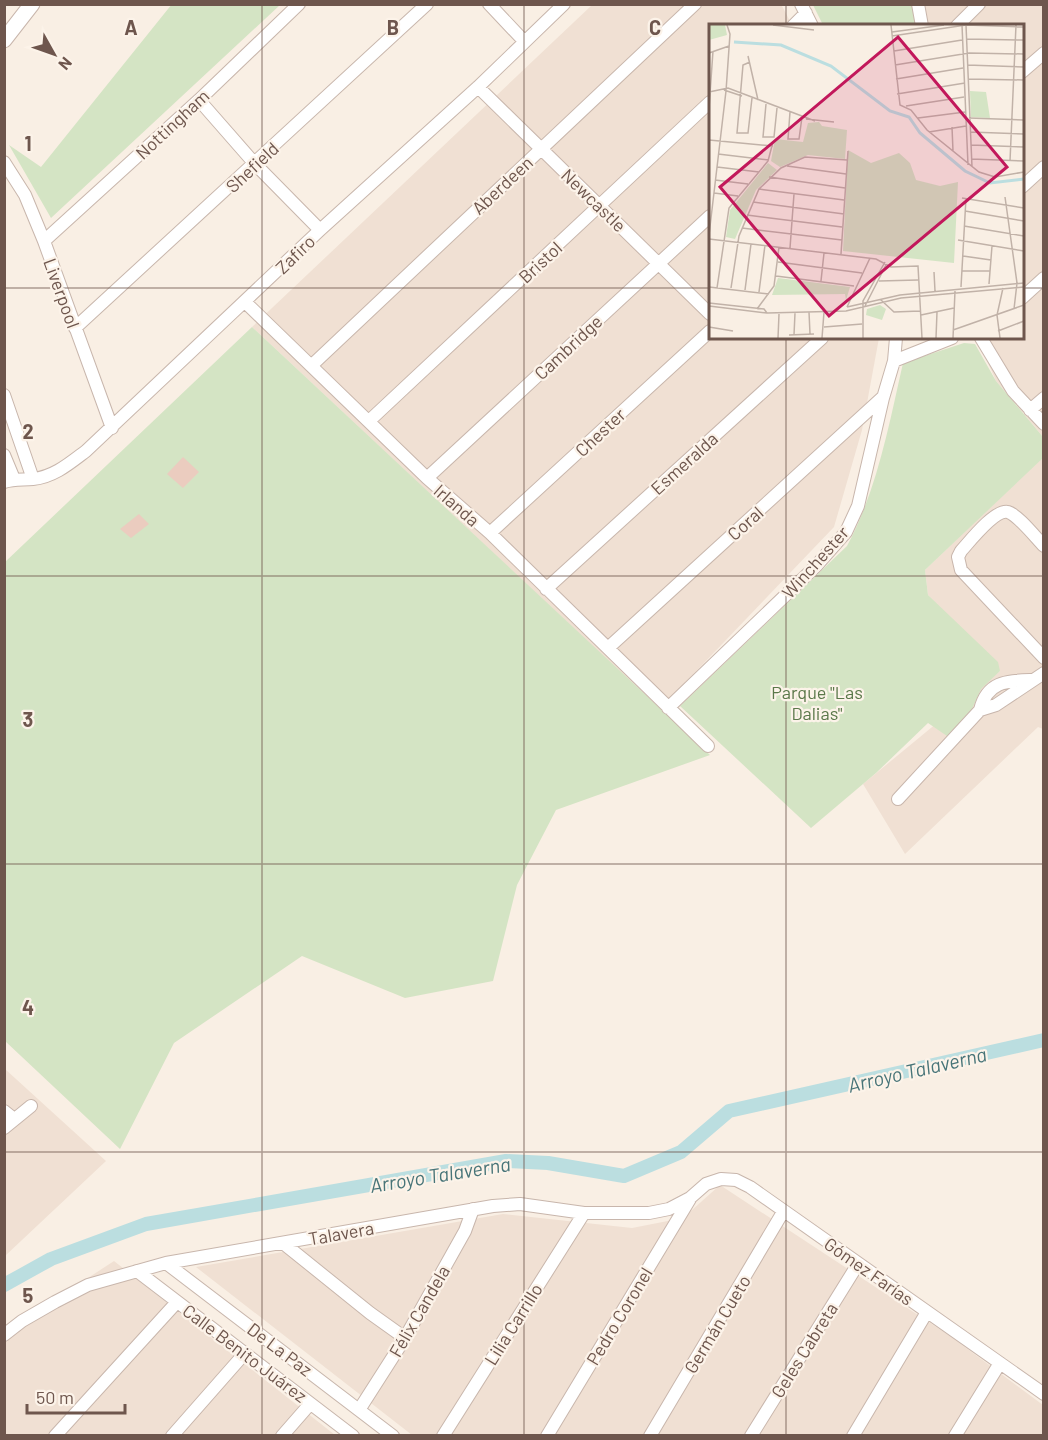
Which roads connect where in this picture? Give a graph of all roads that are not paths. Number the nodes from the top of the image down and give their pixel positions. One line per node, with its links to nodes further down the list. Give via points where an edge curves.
1 (32, 4): 14 (street)
2 (299, 4): 19 (street, Nottingham)
3 (427, 4): 23 (street, Shefield)
4 (489, 4): 15 (street)
5 (564, 4): 15 (street, Zafiro)
6 (695, 4): 21 (street, Aberdeen)
7 (918, 4): 12 (street)
8 (980, 4): 13 (street)
9 (803, 9): 10 (street); 11 (street)
10 (794, 24)
11 (811, 24)
12 (922, 24)
13 (959, 24)
14 (4, 40)
15 (524, 41): 18 (street, Zafiro)
16 (1044, 52): 17 (street)
17 (1024, 71)
18 (478, 87): 21 (street, Newcastle); 28 (street, Zafiro)
19 (199, 100): 23 (street); 29 (street, Nottingham)
20 (709, 104): 26 (street, Bristol)
21 (541, 149): 26 (street, Newcastle); 42 (street, Aberdeen)
22 (4, 162): 29 (street, Liverpool, via 25,195)
23 (255, 164): 28 (street); 35 (street, Shefield)
24 (1044, 167): 25 (street)
25 (1024, 186)
26 (599, 206): 30 (street, Newcastle); 47 (street, Bristol)
27 (709, 218): 30 (street, Cambridge)
28 (320, 230): 33 (street, Zafiro)
29 (44, 241): 35 (street, Liverpool)
30 (659, 262): 34 (street, Newcastle); 51 (street, Cambridge)
31 (1044, 278): 32 (street)
32 (1024, 297)
33 (245, 302): 42 (street, Irlanda); 49 (street, Zafiro)
34 (709, 312)
35 (75, 328): 49 (street, Liverpool)
36 (709, 333): 54 (street, Chester)
37 (821, 339): 56 (street, Esmeralda)
38 (896, 339): 41 (street, Winchester)
39 (949, 339): 41 (street)
40 (982, 339): 46 (street, via 1008,384)
41 (894, 361): 44 (street, Winchester)
42 (310, 366): 47 (street, Irlanda)
43 (4, 395): 52 (street)
44 (883, 398): 57 (street, Coral); 60 (street, Winchester, via 858,506 846,532 816,566)
45 (1044, 398): 46 (street)
46 (1030, 410): 48 (street)
47 (369, 420): 51 (street, Irlanda)
48 (1044, 424)
49 (112, 428): 52 (street, Zafiro, via 67,466)
50 (4, 455): 53 (street)
51 (427, 478): 54 (street, Irlanda)
52 (33, 479): 53 (street, Zafiro)
53 (9, 480)
54 (490, 533): 56 (street, Irlanda)
55 (1044, 546): 58 (street, via 1014,515 1000,513 958,557 961,570)
56 (546, 589): 57 (street, Irlanda)
57 (608, 648): 60 (street, Irlanda)
58 (1044, 658)
59 (1044, 673): 62 (street, via 996,705 980,710)
60 (668, 708): 61 (street, Irlanda)
61 (708, 746)
62 (898, 799)
63 (31, 1106): 65 (street)
64 (4, 1110): 65 (street)
65 (9, 1123)
66 (690, 1198): 68 (street, Gómez Farías, via 706,1184 736,1180); 69 (street, Talavera, via 650,1214); 89 (street, Pedro Coronel)
67 (473, 1209): 69 (street, Talavera, via 520,1204); 70 (street, Talavera); 77 (street, Félix Candela)
68 (783, 1212): 72 (street, Gómez Farías); 90 (street, Germán Cueto)
69 (584, 1213): 88 (street, Lilia Carrillo)
70 (283, 1243): 71 (street, Talavera); 77 (street)
71 (166, 1263): 73 (street, Talavera); 82 (street, De La Paz)
72 (858, 1264): 75 (street, Gómez Farías); 91 (street, Geles Cabreta)
73 (137, 1271): 74 (street, Calle Benito Juárez); 76 (street, Talavera, via 80,1290)
74 (177, 1302): 78 (street, Calle Benito Juárez); 83 (street)
75 (927, 1312): 79 (street, Gómez Farías); 92 (street)
76 (4, 1335)
77 (405, 1338): 82 (street, Félix Candela)
78 (245, 1353): 81 (street, Calle Benito Juárez); 84 (street)
79 (1000, 1364): 80 (street, Gómez Farías); 93 (street)
80 (1044, 1394)
81 (310, 1404): 85 (street); 86 (street, Calle Benito Juárez)
82 (359, 1410): 87 (street, De La Paz)
83 (55, 1436)
84 (172, 1436)
85 (282, 1436)
86 (353, 1436)
87 (393, 1436)
88 (443, 1436)
89 (547, 1436)
90 (650, 1436)
91 (751, 1436)
92 (853, 1436)
93 (955, 1436)

